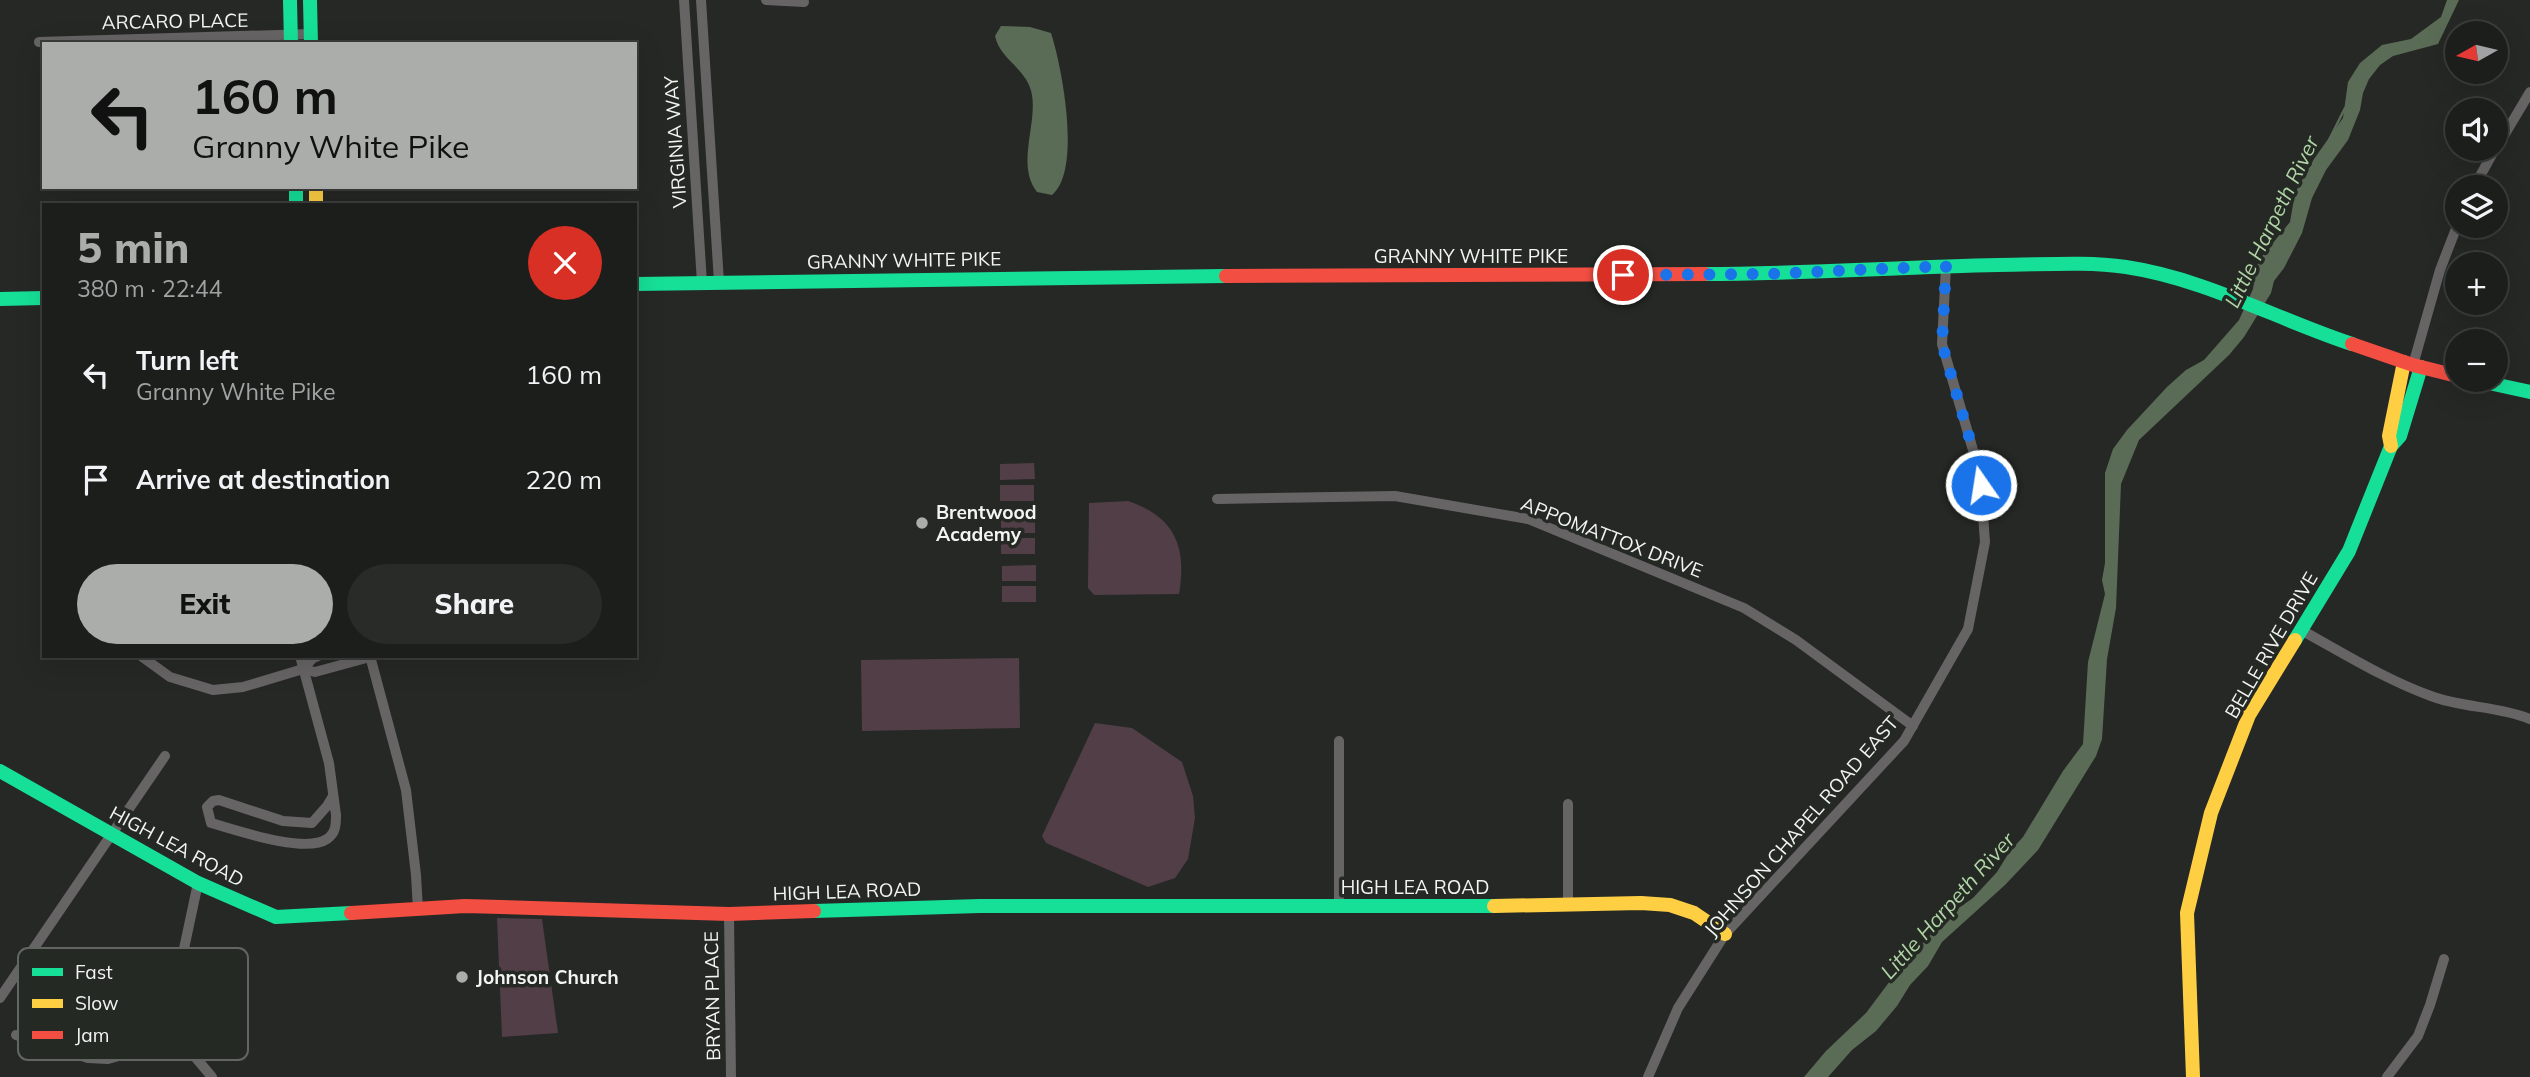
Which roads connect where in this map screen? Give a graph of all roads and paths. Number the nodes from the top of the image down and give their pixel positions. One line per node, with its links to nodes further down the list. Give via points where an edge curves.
1 (290, 0): 8 (street)
2 (310, 0): 7 (street)
3 (684, 0): 15 (street, VIRGINIA WAY)
4 (701, 0): 14 (street, VIRGINIA WAY)
5 (766, 0): 6 (street)
6 (804, 2)
7 (311, 39): 8 (street, ARCARO PLACE)
8 (291, 40): 9 (street, ARCARO PLACE)
9 (39, 42)
10 (2530, 92): 11 (street)
11 (2508, 128)
12 (2452, 238): 19 (street)
13 (1946, 266): 14 (street, GRANNY WHITE PIKE, via 1766,274); 19 (street, GRANNY WHITE PIKE, via 2100,265 2172,276); 32 (street, JOHNSON CHAPEL ROAD EAST, via 1942,344 1980,474 1985,542 1968,629)
14 (719, 282): 15 (street, GRANNY WHITE PIKE)
15 (702, 283): 16 (street, GRANNY WHITE PIKE)
16 (637, 284)
17 (42, 298): 18 (street)
18 (0, 299)
19 (2413, 365): 20 (street, GRANNY WHITE PIKE); 24 (street, BELLE RIVE DRIVE, via 2400,436 2391,446 2349,551)
20 (2445, 373)
21 (2508, 387): 22 (street)
22 (2530, 392)
23 (1217, 499): 32 (street, APPOMATTOX DRIVE, via 1395,496 1528,520 1744,608 1796,640)
24 (2301, 630): 31 (street, via 2432,697); 56 (street, BELLE RIVE DRIVE, via 2249,715 2209,819 2187,913)
25 (144, 658): 30 (street, via 170,677 214,690 243,687)
26 (300, 658): 30 (street)
27 (313, 658): 30 (street)
28 (367, 658): 30 (street, via 316,673)
29 (370, 658): 44 (street, via 406,790)
30 (303, 669): 36 (street)
31 (2530, 719)
32 (1913, 726): 46 (street, JOHNSON CHAPEL ROAD EAST)
33 (1339, 741): 43 (street)
34 (165, 756): 39 (street)
35 (0, 771): 39 (street, HIGH LEA ROAD)
36 (333, 796): 38 (street); 40 (street, via 337,823 333,834 316,843)
37 (1568, 804): 42 (street)
38 (312, 823): 40 (street); 40 (street, via 283,821 219,800 207,807 211,822)
39 (111, 834): 41 (street, HIGH LEA ROAD); 47 (street)
40 (296, 842)
41 (198, 883): 44 (street, HIGH LEA ROAD, via 276,916); 48 (street)
42 (1568, 906): 43 (street, HIGH LEA ROAD); 46 (street, HIGH LEA ROAD, via 1627,904 1685,909)
43 (1339, 907): 45 (street, HIGH LEA ROAD, via 980,906)
44 (418, 910): 45 (street, HIGH LEA ROAD, via 467,906)
45 (729, 914): 54 (street, BRYAN PLACE)
46 (1725, 934): 55 (street, JOHNSON CHAPEL ROAD EAST, via 1678,1008)
47 (34, 948)
48 (184, 948)
49 (2444, 959): 57 (street, via 2418,1036)
50 (18, 971): 51 (street)
51 (0, 998)
52 (198, 1060): 53 (street)
53 (212, 1077)
54 (731, 1077)
55 (1648, 1077)
56 (2193, 1077)
57 (2387, 1077)

